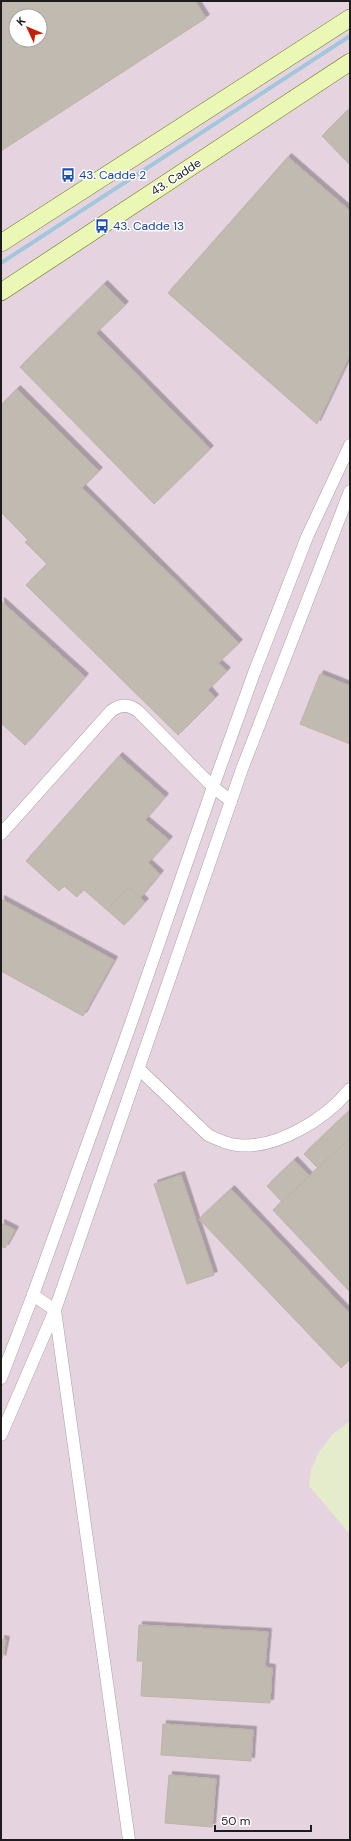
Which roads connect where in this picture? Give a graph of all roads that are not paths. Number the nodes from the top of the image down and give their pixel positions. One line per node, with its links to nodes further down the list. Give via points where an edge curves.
1 (350, 18): 3 (main road)
2 (350, 62): 4 (main road, 43. Cadde)
3 (1, 243)
4 (1, 292)
5 (350, 445): 7 (street, via 307,536)
6 (350, 491): 8 (street)
7 (213, 787): 8 (street); 9 (street, via 138,711 130,706 120,706 111,711); 12 (street)
8 (231, 801): 10 (street)
9 (1, 834)
10 (139, 1069): 11 (street, via 208,1135 239,1145 257,1144 294,1132 322,1116); 13 (street)
11 (350, 1089)
12 (33, 1295): 13 (street); 14 (street)
13 (55, 1310): 15 (street); 16 (street)
14 (1, 1378)
15 (1, 1435)
16 (129, 1840)

